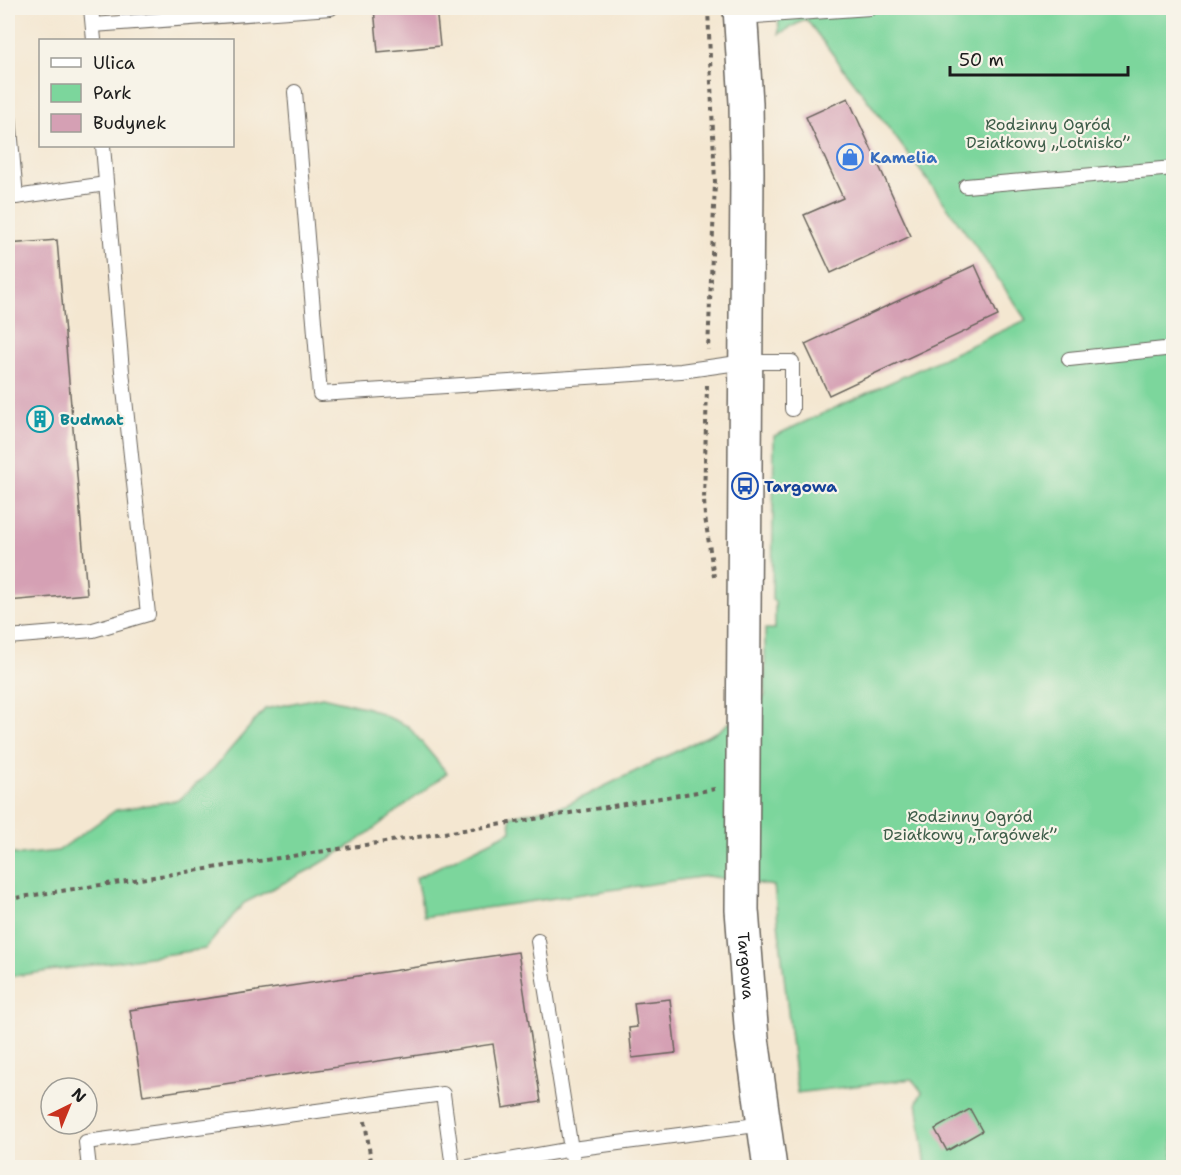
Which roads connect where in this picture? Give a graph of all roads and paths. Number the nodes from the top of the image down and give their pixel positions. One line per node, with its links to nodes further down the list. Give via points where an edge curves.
1 (91, 8): 5 (lane)
2 (331, 8): 5 (lane)
3 (870, 8): 4 (lane)
4 (741, 12): 15 (street, Targowa, via 747,172)
5 (93, 25): 6 (lane)
6 (94, 39)
7 (295, 92): 15 (lane, via 320,394 681,371)
8 (8, 105): 11 (lane, via 16,197)
9 (103, 147): 11 (lane)
10 (1173, 168): 12 (lane)
11 (106, 184): 17 (lane, via 148,614 93,630)
12 (966, 186)
13 (1173, 348): 14 (lane)
14 (1069, 359)
15 (745, 362): 16 (lane, via 792,362); 22 (street, Targowa, via 742,910 749,1009)
16 (792, 409)
17 (8, 637)
18 (724, 787): 19 (path)
19 (8, 899)
20 (538, 941): 23 (lane)
21 (363, 1105): 24 (lane, via 86,1142); 25 (path); 26 (lane, via 443,1094)
22 (764, 1124): 23 (lane); 31 (street, Targowa)
23 (572, 1149): 27 (lane); 28 (lane)
24 (89, 1167)
25 (372, 1167)
26 (453, 1167)
27 (463, 1167)
28 (574, 1167)
29 (684, 1167): 30 (path)
30 (690, 1167)
31 (770, 1167)

